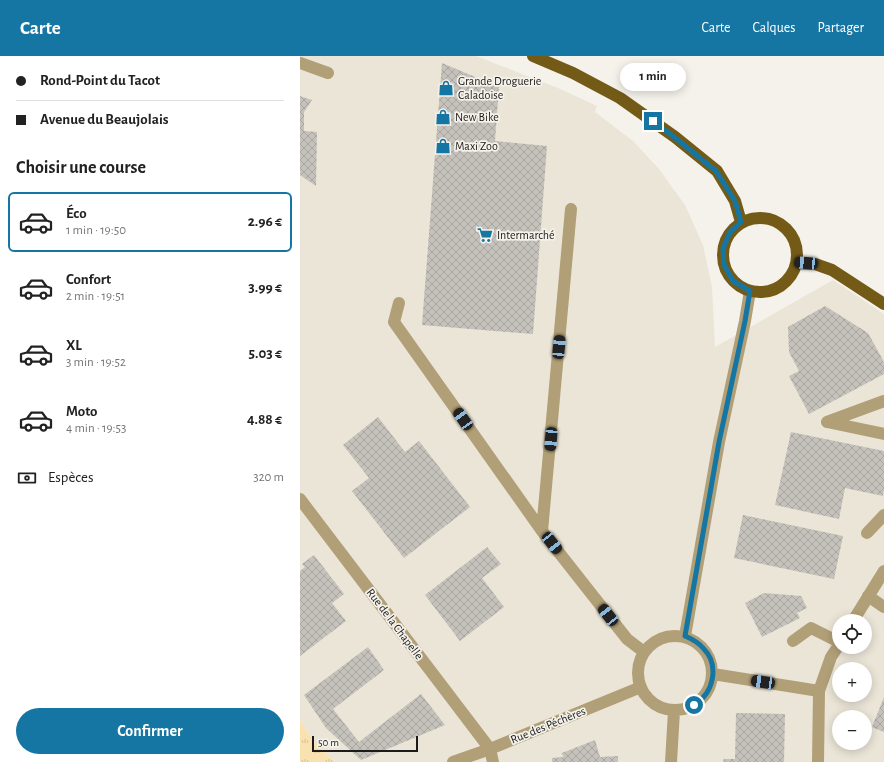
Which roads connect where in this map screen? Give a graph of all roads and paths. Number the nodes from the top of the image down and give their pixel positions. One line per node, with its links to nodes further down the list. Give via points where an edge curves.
1 (533, 56): 5 (main road, via 620,98 674,137 716,171 735,201)
2 (300, 63): 3 (street)
3 (328, 73)
4 (572, 209): 14 (street)
5 (741, 222): 6 (main road, via 754,218 770,219 781,224 791,234 797,248); 7 (main road, via 730,232 723,248 724,265 733,281)
6 (797, 263): 7 (main road, via 787,281 768,292); 9 (main road, via 815,264 832,270)
7 (750, 291): 20 (street, via 719,442)
8 (399, 303): 14 (street, via 394,322)
9 (884, 304)
10 (884, 401): 11 (street, via 827,422)
11 (884, 434)
12 (300, 499): 29 (street, Rue de la Chapelle)
13 (884, 515): 15 (street)
14 (542, 531): 23 (street, via 627,639)
15 (867, 533)
16 (884, 571): 17 (street)
17 (868, 596): 18 (street); 19 (street)
18 (884, 607)
19 (857, 614)
20 (685, 636): 23 (street, via 663,638 651,644); 25 (street, via 704,649 711,661)
21 (832, 640): 22 (street, via 811,628)
22 (793, 641)
23 (644, 652): 26 (street, via 639,664 638,678)
24 (834, 654): 27 (street)
25 (713, 674): 27 (street); 28 (street, via 710,689 702,700 687,709)
26 (641, 687): 28 (street, via 644,695 653,704); 29 (street, Rue des Péchères)
27 (819, 691): 33 (street)
28 (674, 711): 32 (street)
29 (490, 749): 30 (street, Rue des Péchères); 31 (street)
30 (454, 762)
31 (493, 762)
32 (670, 762)
33 (818, 762)

